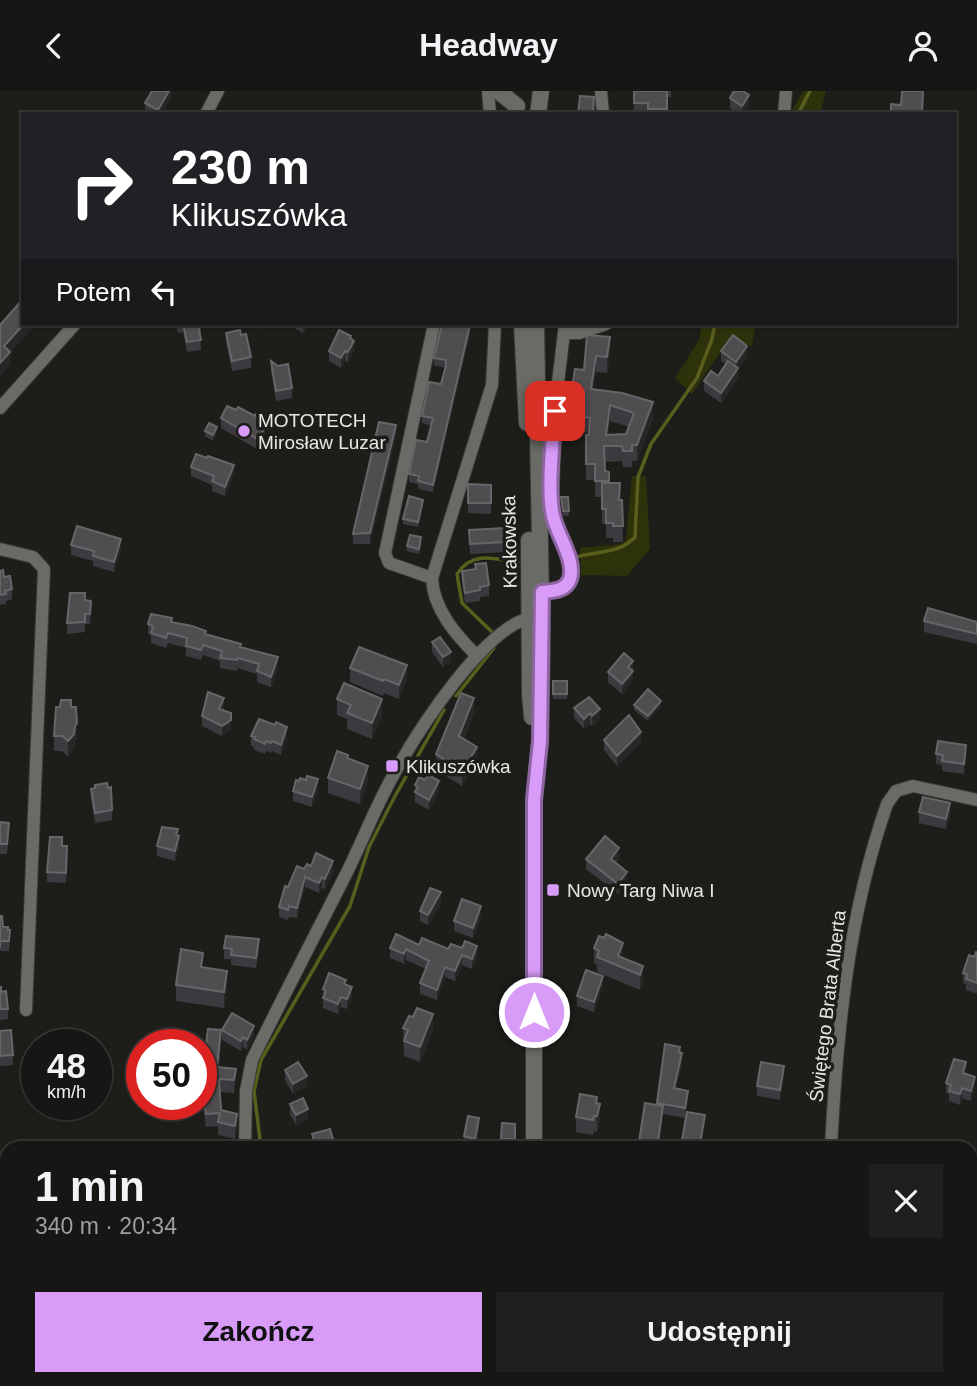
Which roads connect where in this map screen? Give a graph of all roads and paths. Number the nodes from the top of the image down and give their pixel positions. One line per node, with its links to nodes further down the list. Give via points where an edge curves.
1 (218, 91): 8 (street)
2 (488, 91): 9 (street)
3 (498, 91): 7 (main road)
4 (601, 91): 11 (street)
5 (786, 91): 12 (street)
6 (543, 93): 10 (main road)
7 (517, 104)
8 (207, 112)
9 (490, 112)
10 (538, 112)
11 (603, 112)
12 (784, 112)
13 (73, 326): 20 (street)
14 (434, 326): 22 (street, via 385,552 389,563)
15 (495, 326): 22 (street, via 492,384)
16 (522, 326): 23 (main road, Krakowska)
17 (536, 326): 23 (main road, Krakowska)
18 (600, 326): 19 (street, via 579,333)
19 (565, 328): 23 (street, via 553,440 552,512 571,575 560,590)
20 (0, 408)
21 (0, 549): 27 (street, via 33,557 44,569)
22 (432, 577): 25 (street, via 439,607)
23 (536, 592): 24 (main road, Krakowska)
24 (536, 617): 25 (street, via 511,625); 29 (main road, Krakowska, via 542,692 534,800)
25 (477, 656): 28 (street, via 424,725 393,775 252,1060)
26 (977, 800): 30 (street, Świętego Brata Alberta, via 913,786 896,791 887,804 849,950)
27 (26, 1010)
28 (245, 1141)
29 (534, 1141)
30 (831, 1141)

